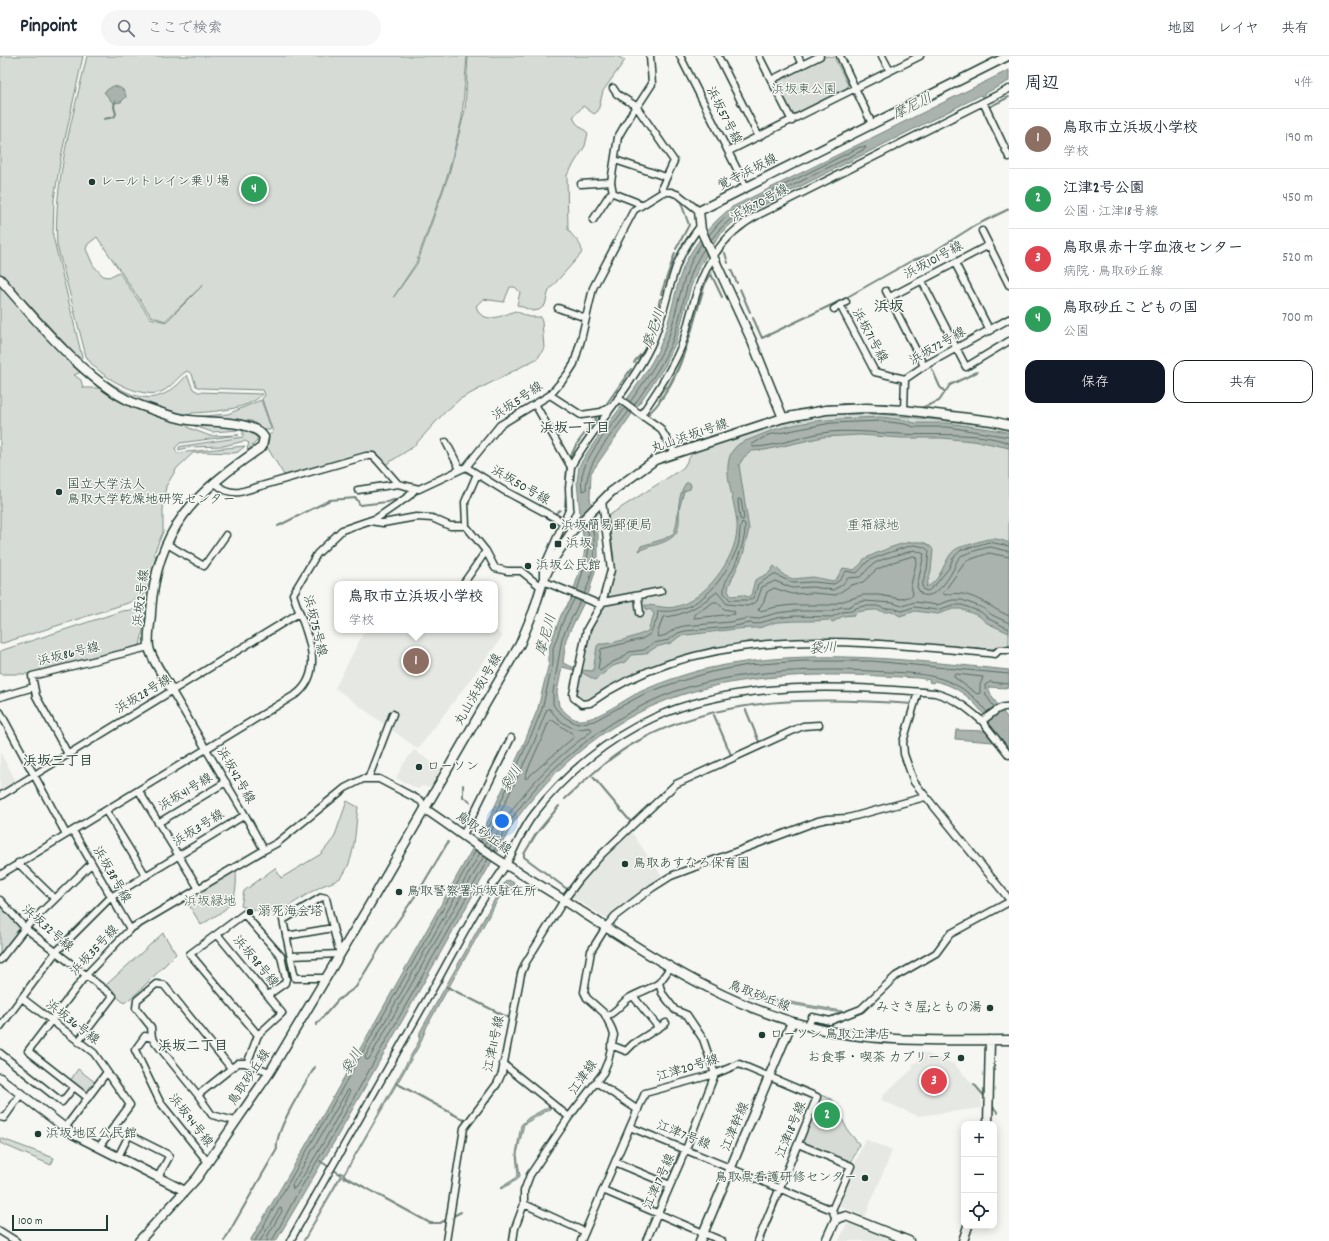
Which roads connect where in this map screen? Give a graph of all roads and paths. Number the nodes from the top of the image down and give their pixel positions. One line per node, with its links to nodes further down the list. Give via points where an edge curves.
1 (650, 56): 18 (street, via 652,84)
2 (680, 56): 22 (street, 浜坂57号線)
3 (718, 56): 21 (street)
4 (759, 56): 13 (street)
5 (798, 56): 11 (street)
6 (820, 56): 11 (street)
7 (840, 56): 15 (street)
8 (882, 56): 12 (street)
9 (920, 56): 12 (street)
10 (1008, 56): 20 (street, 覚寺浜坂線)
11 (802, 65): 13 (street)
12 (890, 71): 15 (street)
13 (771, 80): 19 (street)
14 (613, 88): 18 (street, via 617,94)
15 (856, 89): 19 (street); 20 (street)
16 (1009, 89): 17 (street, 浜坂70号線)
17 (983, 102): 23 (street); 37 (street, 浜坂70号線, via 746,221)
18 (636, 106): 24 (street, via 618,137); 25 (street, via 674,161)
19 (792, 121): 21 (street)
20 (872, 124): 28 (street, 覚寺浜坂線)
21 (759, 137): 22 (street)
22 (729, 151): 28 (street, 浜坂57号線)
23 (1009, 157)
24 (615, 160): 25 (street); 26 (street)
25 (666, 177): 29 (street)
26 (610, 182): 27 (street); 30 (street)
27 (581, 184)
28 (746, 187): 32 (street, 覚寺浜坂線)
29 (663, 192): 31 (street, 浜坂5号線); 32 (street, via 679,194)
30 (613, 193): 31 (street); 33 (street)
31 (640, 206): 46 (street, 浜坂5号線, via 634,210 625,224 593,288)
32 (699, 211): 34 (street)
33 (593, 220)
34 (701, 227): 37 (street); 54 (street, via 690,239 674,271 663,315 651,345)
35 (982, 231): 36 (street)
36 (989, 245): 38 (street, 浜坂101号線); 41 (street)
37 (713, 253): 58 (street, 浜坂70号線, via 699,284 681,347 669,371); 59 (street)
38 (956, 262): 40 (street, 浜坂101号線); 48 (street)
39 (0, 279): 66 (street, 浜坂2号線, via 81,366 121,396 139,405 182,418 243,425 259,430 264,437 262,447)
40 (922, 281): 43 (street, 浜坂101号線); 50 (street)
41 (1009, 284)
42 (886, 291): 43 (street)
43 (890, 298): 51 (street)
44 (846, 302): 52 (street, 浜坂71号線, via 837,307 875,372)
45 (558, 308): 46 (street)
46 (586, 318): 53 (street, 浜坂5号線, via 574,364)
47 (1009, 319): 48 (street, 浜坂72号線)
48 (990, 331): 50 (street, 浜坂72号線)
49 (1009, 341): 50 (street, via 966,367)
50 (957, 349): 51 (street, 浜坂72号線)
51 (924, 366): 52 (street, 浜坂72号線)
52 (905, 379): 57 (street, 浜坂72号線)
53 (550, 396): 55 (street, 浜坂5号線); 56 (street, via 581,415 601,412)
54 (620, 400): 56 (street); 58 (street)
55 (535, 404): 63 (street); 64 (street, 浜坂5号線, via 500,426)
56 (613, 405): 63 (street)
57 (904, 410): 59 (street, 丸山浜坂1号線, via 826,410); 60 (street, 丸山浜坂1号線)
58 (639, 413): 62 (street, via 660,428)
59 (783, 418): 62 (street, 丸山浜坂1号線)
60 (1009, 425)
61 (446, 442): 64 (street)
62 (675, 453): 70 (street, 丸山浜坂1号線, via 655,460)
63 (571, 467): 72 (street, via 570,508)
64 (463, 468): 65 (street, 浜坂50号線); 68 (street, 浜坂5号線)
65 (477, 474): 72 (street, 浜坂50号線); 73 (street, via 465,502)
66 (214, 482): 67 (street, via 229,492 240,492 373,456); 76 (street, 浜坂2号線, via 197,498)
67 (398, 484): 68 (street); 69 (street)
68 (415, 489): 71 (street, 浜坂75号線, via 409,496)
69 (358, 490)
70 (602, 501): 74 (street, 丸山浜坂1号線); 82 (street, via 611,570)
71 (370, 521): 73 (street, via 383,523 416,517 432,518 450,526); 83 (street, 浜坂75号線, via 342,530 317,554 293,594)
72 (563, 522): 74 (street, 浜坂50号線); 79 (street, via 543,569)
73 (466, 526): 77 (street)
74 (573, 530): 79 (street, 丸山浜坂1号線, via 553,560)
75 (226, 535): 76 (street, via 204,566)
76 (166, 544): 85 (street, 浜坂2号線, via 157,567)
77 (486, 551): 78 (street); 79 (street, via 495,568 521,571)
78 (465, 581)
79 (542, 584): 82 (street); 106 (street, 丸山浜坂1号線, via 520,644)
80 (661, 591): 81 (street)
81 (638, 596): 82 (street); 84 (street)
82 (602, 604): 86 (street, via 588,629 574,688 574,698 582,704 590,703 647,672 698,655 748,646 814,642 885,644 988,654)
83 (299, 613): 88 (street, 浜坂28号線); 97 (street, 浜坂75号線, via 312,654 313,667 306,684 298,693)
84 (640, 613)
85 (149, 647): 87 (street, 浜坂86号線, via 32,676); 88 (street, 浜坂2号線)
86 (1009, 650)
87 (34, 687): 90 (street); 98 (street, 浜坂86号線, via 36,696)
88 (172, 691): 97 (street, 浜坂2号線); 98 (street, 浜坂28号線)
89 (918, 692): 94 (street, via 952,698); 105 (street, via 903,742 904,754 914,782); 116 (street, via 830,688 770,690 716,698 653,718 594,754 569,776 533,815)
90 (0, 697)
91 (1009, 707): 94 (street, via 1000,708)
92 (0, 712): 100 (street)
93 (393, 714): 101 (street)
94 (984, 720): 99 (street)
95 (819, 725): 125 (street, 江津11号線, via 803,726 676,784 600,855)
96 (511, 738): 112 (street)
97 (206, 749): 102 (street, 浜坂42号線); 103 (street)
98 (68, 754): 100 (street, 浜坂28号線)
99 (1009, 755)
100 (34, 775): 104 (street, 浜坂28号線); 111 (street)
101 (368, 779): 106 (street, via 379,780 409,794 421,801); 113 (street, via 345,788 277,844)
102 (226, 782): 108 (street, 浜坂42号線); 109 (street, 浜坂41号線)
103 (139, 791): 107 (street); 109 (street)
104 (0, 796)
105 (925, 797): 123 (street); 127 (street, via 848,818 818,821 671,876 626,907)
106 (425, 809): 112 (street, 鳥取砂丘線); 134 (street, 鳥取砂丘線)
107 (106, 811): 110 (street); 119 (street)
108 (245, 815): 113 (street, 浜坂3号線); 114 (street, 浜坂3号線)
109 (158, 823): 114 (street)
110 (73, 831): 111 (street); 117 (street, 浜坂38号線)
111 (66, 834): 115 (street)
112 (463, 834): 116 (street, 鳥取砂丘線)
113 (264, 850): 120 (street, 浜坂35号線)
114 (178, 856): 119 (street, 浜坂3号線); 120 (street)
115 (18, 863): 118 (street); 122 (street)
116 (503, 863): 125 (street, 鳥取砂丘線); 200 (street)
117 (91, 864): 121 (street, 浜坂38号線); 122 (street)
118 (0, 874)
119 (146, 876): 121 (street, 浜坂3号線)
120 (199, 889): 130 (street, 浜坂35号線)
121 (111, 897): 130 (street, 浜坂38号線); 133 (street, 浜坂3号線)
122 (55, 899): 128 (street)
123 (1009, 899)
124 (0, 900): 128 (street, 浜坂32号線)
125 (564, 900): 127 (street, 鳥取砂丘線); 159 (street, 江津11号線, via 521,974)
126 (1009, 902): 148 (street, via 950,934 936,953 896,976 861,1009 830,1021 812,1018)
127 (606, 927): 137 (street, 鳥取砂丘線); 144 (street, 江津線, via 591,952 584,992 586,998)
128 (25, 928): 133 (street, 浜坂32号線); 136 (street)
129 (333, 928): 132 (street); 132 (street, via 328,901 322,897 283,920); 134 (street)
130 (130, 929): 138 (street, 浜坂35号線)
131 (217, 934): 141 (street, 浜坂98号線); 141 (street, via 244,914 281,956 285,983); 151 (street, 浜坂98号線, via 190,954)
132 (286, 936): 135 (street)
133 (56, 952): 138 (street, 浜坂32号線); 143 (street, 浜坂3号線)
134 (340, 954): 135 (street); 139 (street, 鳥取砂丘線)
135 (290, 956): 139 (street, via 296,978)
136 (0, 960)
137 (670, 968): 140 (street); 146 (street, 鳥取砂丘線, via 724,997)
138 (86, 975): 145 (street, 浜坂35号線); 155 (street, 浜坂32号線, via 113,996)
139 (326, 978): 162 (street, 鳥取砂丘線)
140 (659, 983): 142 (street); 163 (street, via 662,993 675,1010 687,1015 703,1039)
141 (268, 995): 151 (street, 浜坂98号線, via 282,1013)
142 (633, 996): 144 (street, via 615,1012); 150 (street)
143 (22, 998): 145 (street, 浜坂36号線); 149 (street, 浜坂3号線)
144 (606, 1016): 156 (street, 江津線, via 614,1035)
145 (50, 1020): 155 (street, 浜坂36号線); 167 (street, 浜坂35号線, via 28,1051)
146 (792, 1022): 148 (street, 鳥取砂丘線); 164 (street, 江津幹線)
147 (666, 1023): 150 (street)
148 (808, 1026): 153 (street, 鳥取砂丘線, via 872,1037 928,1041)
149 (0, 1027)
150 (659, 1028): 156 (street, via 626,1051)
151 (258, 1035): 158 (street, 浜坂98号線)
152 (152, 1038): 160 (street, via 151,1027 136,1008 137,1000 156,984 160,984 164,985); 169 (street); 182 (street, 浜坂94号線, via 145,1036 135,1050 160,1102)
153 (990, 1040): 154 (street, 鳥取砂丘線); 175 (street)
154 (1009, 1040)
155 (78, 1042): 161 (street, 浜坂36号線, via 94,1053)
156 (611, 1045): 166 (street, 江津線, via 606,1068)
157 (0, 1053): 167 (street, via 62,1102)
158 (247, 1064): 160 (street, via 238,1064); 162 (street)
159 (503, 1064): 172 (street); 201 (street, 江津11号線, via 497,1084 464,1128)
160 (231, 1068): 169 (street)
161 (107, 1072): 170 (street); 179 (street, 浜坂36号線, via 130,1105)
162 (270, 1072): 174 (street, 鳥取砂丘線)
163 (715, 1074): 164 (street, 江津20号線, via 739,1064); 171 (street, 江津20号線, via 645,1093); 180 (street, 江津17号線)
164 (770, 1076): 178 (street, 江津18号線, via 817,1097); 184 (street, 江津幹線)
165 (0, 1078): 168 (street)
166 (596, 1082): 171 (street); 172 (street, 江津線)
167 (74, 1086): 170 (street, 浜坂35号線)
168 (21, 1094): 173 (street, via 4,1118); 177 (street)
169 (198, 1095): 174 (street, via 212,1115)
170 (88, 1098): 177 (street)
171 (638, 1110): 176 (street, 江津20号線)
172 (569, 1117): 190 (street, 江津線, via 530,1175 524,1191)
173 (0, 1118)
174 (235, 1121): 182 (street, 鳥取砂丘線)
175 (988, 1121)
176 (630, 1127): 180 (street, 江津7号線); 183 (street)
177 (65, 1128): 179 (street)
178 (798, 1144): 187 (street, 江津18号線); 191 (street, via 851,1166)
179 (99, 1148): 181 (street)
180 (686, 1149): 184 (street, 江津7号線); 186 (street, 江津17号線)
181 (118, 1157): 185 (street); 185 (street, via 128,1138 132,1136 169,1157)
182 (207, 1161): 189 (street, 鳥取砂丘線)
183 (615, 1162): 186 (street); 188 (street)
184 (732, 1168): 187 (street, 江津7号線); 197 (street, 江津幹線)
185 (158, 1177): 189 (street)
186 (670, 1185): 192 (street, 江津17号線)
187 (780, 1189): 191 (street, 江津7号線); 206 (street, 江津18号線)
188 (603, 1190): 192 (street); 196 (street)
189 (185, 1191): 199 (street, 鳥取砂丘線)
190 (524, 1204): 196 (street); 202 (street, 江津線, via 515,1228)
191 (832, 1210): 193 (street)
192 (658, 1213): 197 (street); 204 (street, 江津17号線)
193 (836, 1219): 207 (street); 208 (street, via 850,1216)
194 (967, 1229): 209 (street)
195 (0, 1230): 198 (street)
196 (585, 1232): 203 (street)
197 (702, 1237): 205 (street)
198 (16, 1241)
199 (139, 1241)
200 (290, 1241)
201 (446, 1241)
202 (514, 1241)
203 (581, 1241)
204 (646, 1241)
205 (722, 1241)
206 (758, 1241)
207 (826, 1241)
208 (909, 1241)
209 (963, 1241)

